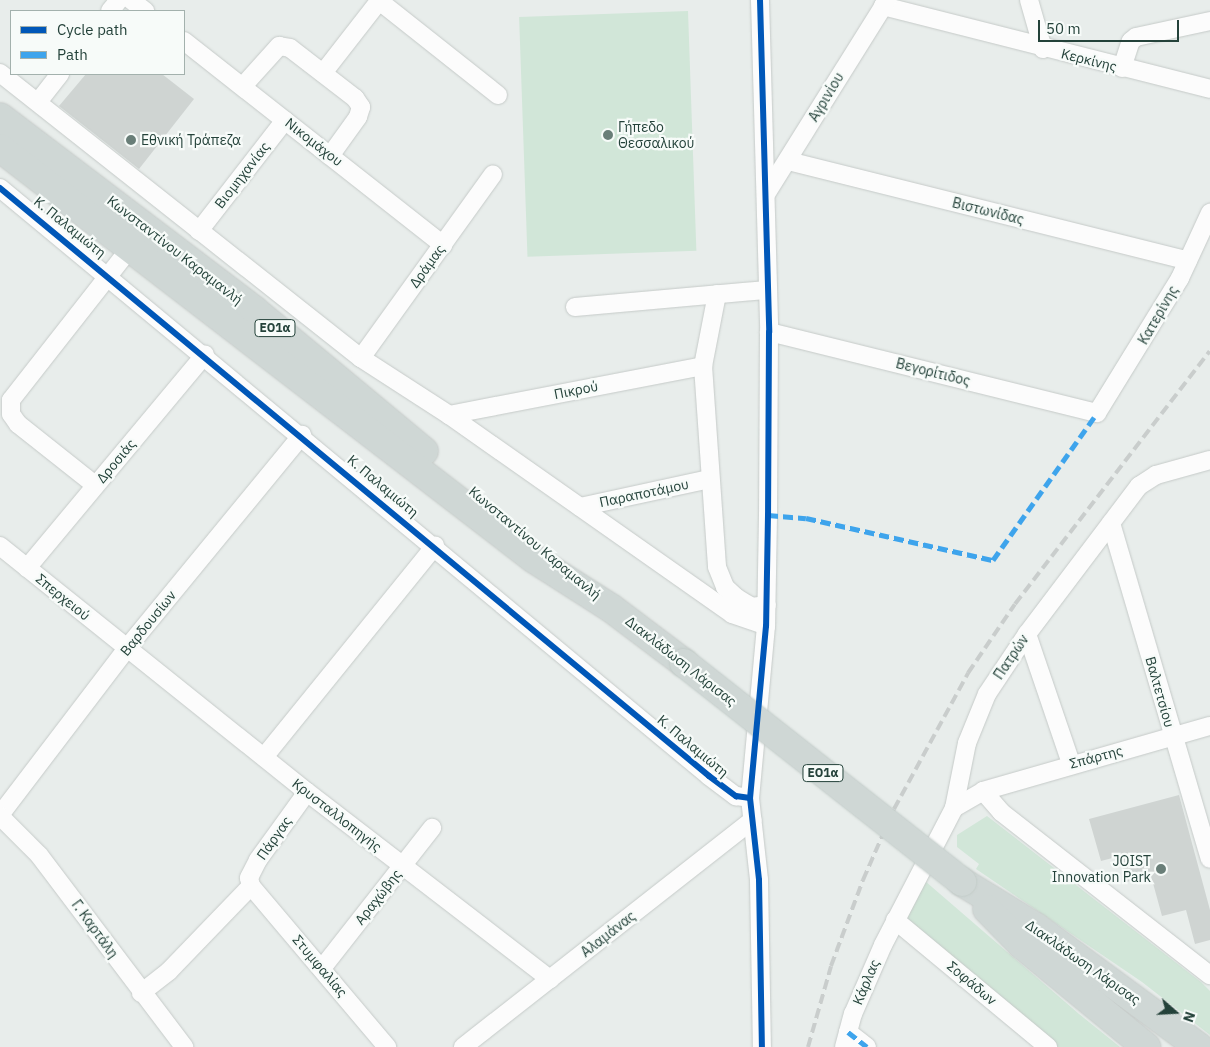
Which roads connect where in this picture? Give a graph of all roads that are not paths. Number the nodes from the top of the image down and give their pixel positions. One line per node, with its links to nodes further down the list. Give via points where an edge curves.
1 (119, 0): 7 (street)
2 (130, 0): 8 (street)
3 (379, 0): 14 (street); 18 (street)
4 (760, 0): 27 (street)
5 (1029, 0): 11 (street)
6 (885, 3): 11 (street, Κερκίνης); 24 (street, Αγρινίου)
7 (111, 10)
8 (144, 10)
9 (1210, 21): 12 (street, via 1136,37 1131,41)
10 (185, 41): 16 (street, Νικομάχου)
11 (1042, 49): 12 (street, Κερκίνης)
12 (1122, 68): 17 (street, Κερκίνης)
13 (0, 73): 19 (street)
14 (323, 73): 16 (street, via 290,48 279,46); 23 (street, via 355,98 361,108)
15 (59, 75): 19 (street)
16 (243, 86): 21 (street, Νικομάχου)
17 (1210, 90)
18 (498, 95)
19 (38, 102): 29 (street)
20 (0, 117): 53 (main road, Κωνσταντίνου Καραμανλή / ΕΟ1α, via 254,310 544,547)
21 (285, 120): 23 (street, Νικομάχου); 29 (street, Βιομηχανίας)
22 (0, 148): 31 (main road, Κωνσταντίνου Καραμανλή / ΕΟ1α)
23 (330, 156): 30 (street, Νικομάχου)
24 (788, 161): 27 (street, Αγρινίου); 32 (street, Βιστωνίδας)
25 (493, 174): 30 (street, Δράμας)
26 (0, 188): 33 (street, Κ. Παλαμιώτη)
27 (766, 194): 34 (street)
28 (1210, 213): 32 (street, Κατερίνης)
29 (199, 231): 39 (street)
30 (443, 245): 39 (street, Δράμας)
31 (130, 248): 33 (street); 53 (main road, Κωνσταντίνου Καραμανλή / ΕΟ1α, via 534,559)
32 (1188, 261): 41 (street, Κατερίνης)
33 (108, 274): 38 (street, Κ. Παλαμιώτη); 46 (street, via 11,400 11,414 18,424)
34 (767, 290): 35 (street); 37 (street)
35 (717, 294): 36 (street); 40 (street)
36 (575, 307)
37 (768, 332): 41 (street, Βεγορίτιδος); 52 (street)
38 (205, 354): 43 (street, Κ. Παλαμιώτη); 46 (street, Δροσιάς)
39 (361, 358): 42 (street)
40 (703, 366): 42 (street, Πικρού); 45 (street)
41 (1098, 413)
42 (449, 415): 47 (street)
43 (302, 435): 50 (street, Κ. Παλαμιώτη); 56 (street, Βαρδουσίων)
44 (1210, 460): 48 (street, Πατρών, via 1147,481)
45 (709, 479): 47 (street, Παραποτάμου); 52 (street, via 721,582 744,603 752,607)
46 (95, 485): 51 (street, Δροσιάς)
47 (580, 507): 54 (street, via 732,614)
48 (1111, 523): 55 (street, Πατρών); 58 (street, Βαλτετσίου)
49 (0, 546): 51 (street, Σπερχειού)
50 (435, 546): 59 (street); 63 (street, Κ. Παλαμιώτη, via 709,776 736,796)
51 (27, 568): 56 (street, Σπερχειού)
52 (767, 605): 54 (street)
53 (611, 608): 70 (main road, Διακλάδωση Λάρισας / ΕΟ1α, bridge)
54 (766, 626): 63 (street)
55 (1027, 634): 60 (street); 64 (street, Πατρών, via 976,717)
56 (127, 648): 59 (street, Κρυσταλλοπηγής); 65 (street, Βαρδουσίων)
57 (1210, 726): 58 (street, Σπάρτης)
58 (1172, 736): 60 (street, Σπάρτης); 68 (street, Βαλτετσίου)
59 (264, 757): 62 (street, Κρυσταλλοπηγής)
60 (1071, 763): 61 (street, Σπάρτης)
61 (983, 791): 64 (street, Σπάρτης); 74 (street, via 1001,812)
62 (307, 792): 69 (street, Κρυσταλλοπηγής); 71 (street, Πάργας, via 258,860 249,878)
63 (750, 798): 66 (street)
64 (954, 808): 72 (street, Πατρών)
65 (0, 816): 76 (street, Γ. Καρτάλη, via 39,855)
66 (752, 820): 75 (street, Αλαμάνας); 81 (street, via 759,880)
67 (432, 828): 69 (street, Αραχώβης)
68 (1210, 859)
69 (402, 866): 73 (street, Αραχώβης); 75 (street, Κρυσταλλοπηγής)
70 (962, 882): 84 (main road, Διακλάδωση Λάρισας / ΕΟ1α, via 1022,945); 85 (main road, Διακλάδωση Λάρισας / ΕΟ1α, via 1036,927)
71 (251, 886): 73 (street, Στυμφαλίας); 76 (street, via 169,972)
72 (895, 920): 77 (street, Κάρλας); 83 (street, Σοφάδων)
73 (323, 966): 79 (street, Στυμφαλίας)
74 (1210, 975)
75 (550, 979): 80 (street, Αλαμάνας)
76 (141, 992): 78 (street, Γ. Καρτάλη)
77 (846, 1039): 82 (street)
78 (184, 1047)
79 (387, 1047)
80 (463, 1047)
81 (762, 1047)
82 (867, 1047)
83 (1048, 1047)
84 (1146, 1047)
85 (1199, 1047)

